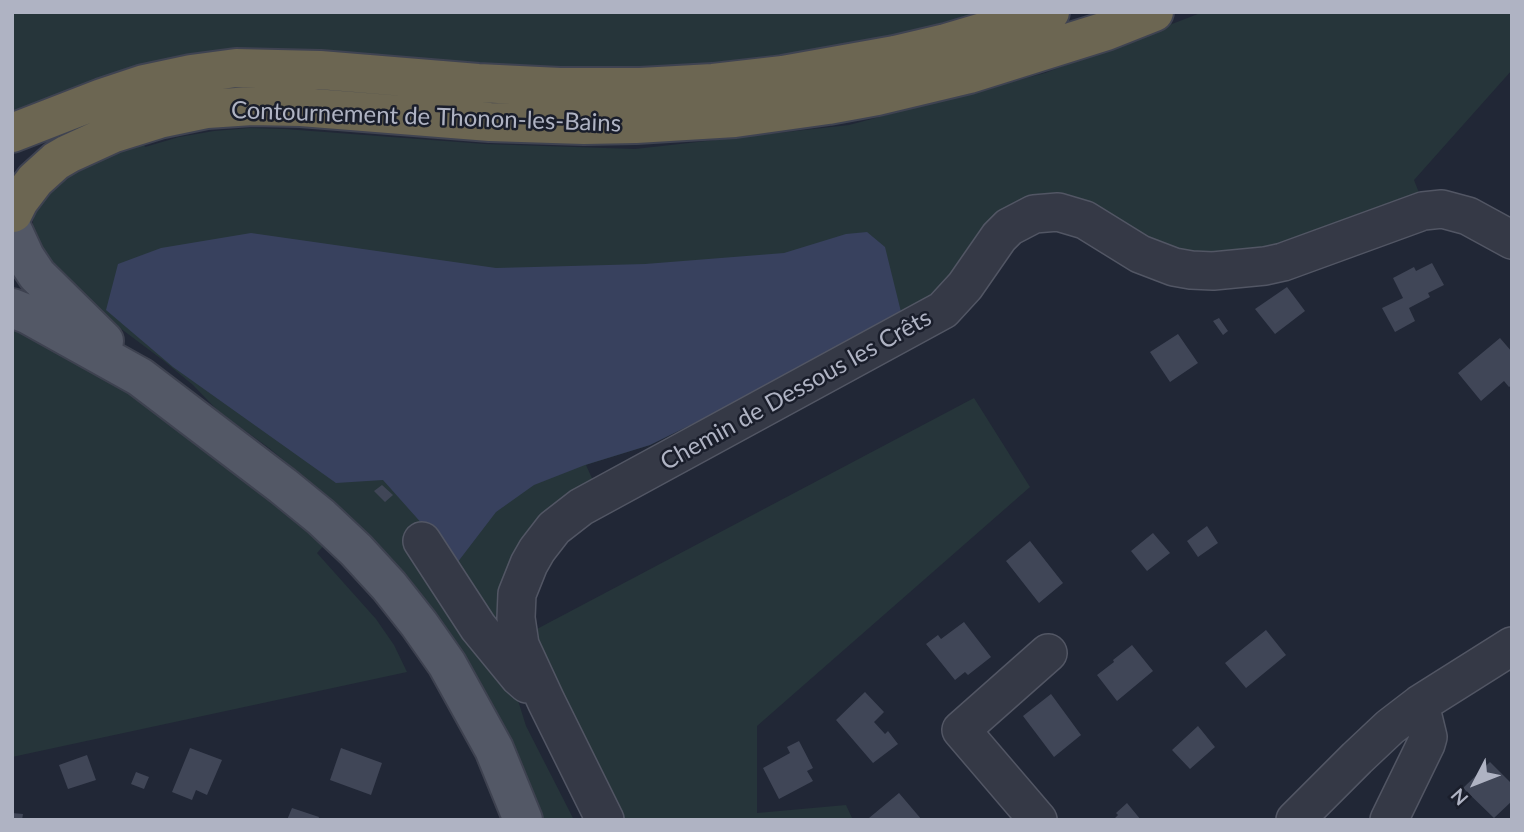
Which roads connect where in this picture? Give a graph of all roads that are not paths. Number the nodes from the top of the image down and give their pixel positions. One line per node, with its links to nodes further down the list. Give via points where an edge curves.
1 (1050, 12): 3 (highway, Contournement de Thonon-les-Bains, via 895,55 713,83 560,87 236,68 144,85)
2 (1154, 12): 4 (highway, Contournement de Thonon-les-Bains, via 969,74 828,106 735,118 584,125 301,107 207,110 114,133 68,154 35,180 19,201)
3 (12, 133)
4 (13, 222): 7 (main road, via 25,257 37,275)
5 (1512, 240): 11 (street, Chemin de Dessous les Crêts, via 1468,216 1432,210 1283,262 1213,271 1174,267 1140,254 1069,214 1046,212 1020,220 999,237 943,310 581,507 554,528 528,564 516,602 520,645)
6 (12, 308): 7 (main road)
7 (140, 377): 13 (main road, via 321,517 389,586 440,654 471,706 495,749)
8 (422, 541): 11 (street, via 478,627 519,677)
9 (1512, 646): 12 (street)
10 (1048, 653): 15 (street, via 961,730)
11 (546, 701): 14 (street, Chemin de Dessous les Crêts)
12 (1420, 704): 16 (street, via 1390,727); 17 (street, via 1428,737)
13 (523, 820)
14 (605, 820)
15 (1038, 820)
16 (1295, 820)
17 (1390, 820)

